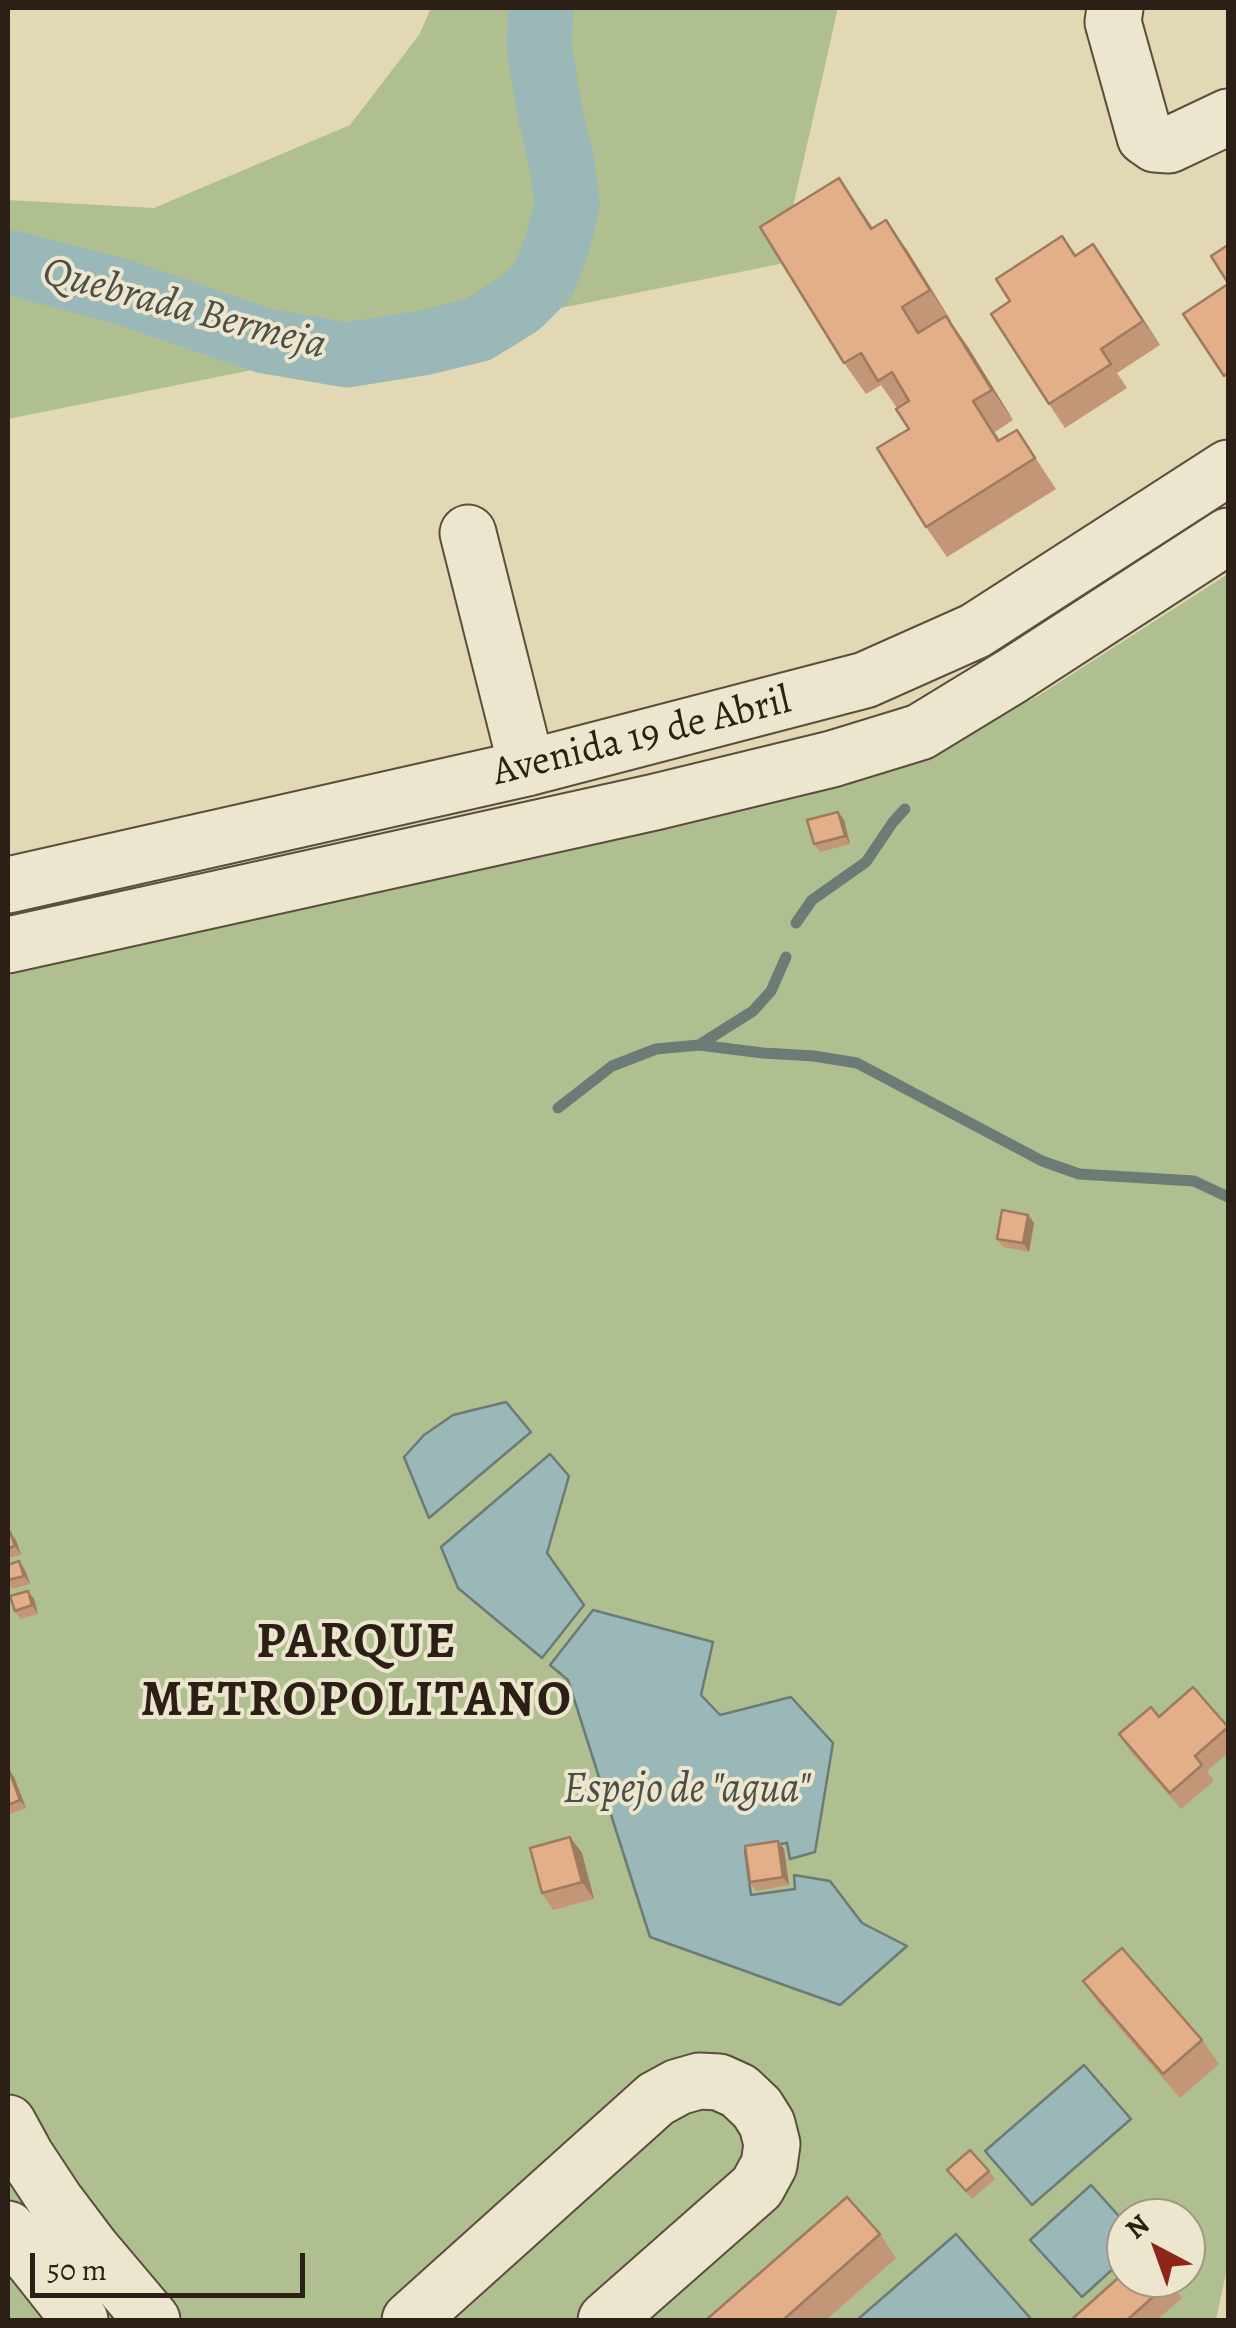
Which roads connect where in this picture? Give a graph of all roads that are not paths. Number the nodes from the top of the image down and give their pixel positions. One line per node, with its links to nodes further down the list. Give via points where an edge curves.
1 (1115, 8): 2 (street, via 1112,22 1145,137 1169,145)
2 (1228, 116)
3 (1228, 468): 6 (street, Avenida 19 de Abril, via 975,631 865,680)
4 (468, 533): 8 (street)
5 (1228, 536): 9 (street, Avenida 19 de Abril, via 920,732)
6 (783, 702): 7 (street, Avenida 19 de Abril); 9 (street, via 773,720)
7 (725, 717): 8 (street, Avenida 19 de Abril); 9 (street, via 749,743 750,760)
8 (527, 768): 10 (street, Avenida 19 de Abril)
9 (768, 775): 11 (street, Avenida 19 de Abril)
10 (8, 885)
11 (8, 945)
12 (8, 2123): 15 (street, via 55,2200)
13 (8, 2228): 14 (street)
14 (80, 2320)
15 (152, 2320)
16 (410, 2320): 17 (street, via 656,2100 699,2080 739,2091 768,2124 772,2144 757,2187)
17 (606, 2320)

